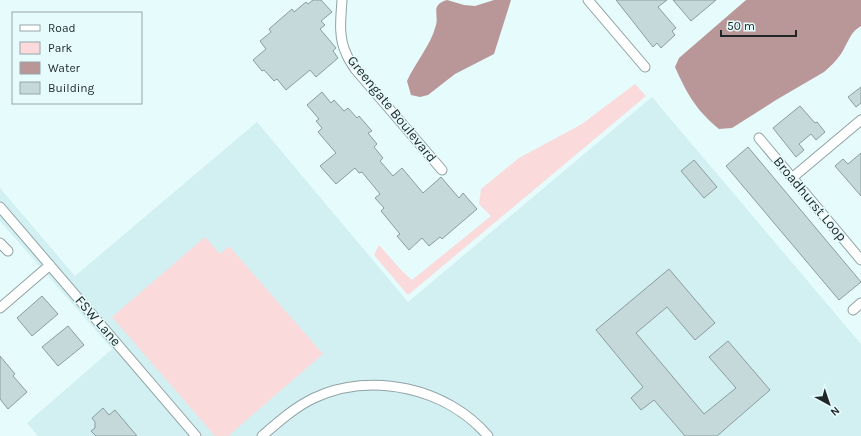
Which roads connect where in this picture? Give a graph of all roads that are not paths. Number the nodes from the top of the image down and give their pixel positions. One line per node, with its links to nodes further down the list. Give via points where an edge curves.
1 (342, 0): 6 (street, Greengate Boulevard, via 340,22 345,53)
2 (588, 0): 3 (street)
3 (645, 67)
4 (861, 120): 7 (street)
5 (759, 138): 7 (street, Broadhurst Loop)
6 (442, 170)
7 (792, 178): 11 (street, Broadhurst Loop)
8 (0, 207): 12 (street, FSW Lane)
9 (0, 242): 10 (street)
10 (8, 251)
11 (861, 260)
12 (50, 265): 14 (street); 16 (street, FSW Lane)
13 (861, 303): 15 (street)
14 (0, 308)
15 (853, 310)
16 (196, 436)
17 (262, 436): 18 (street, via 284,417 314,398 332,391 367,386 399,387 431,396 463,413)
18 (488, 436)

